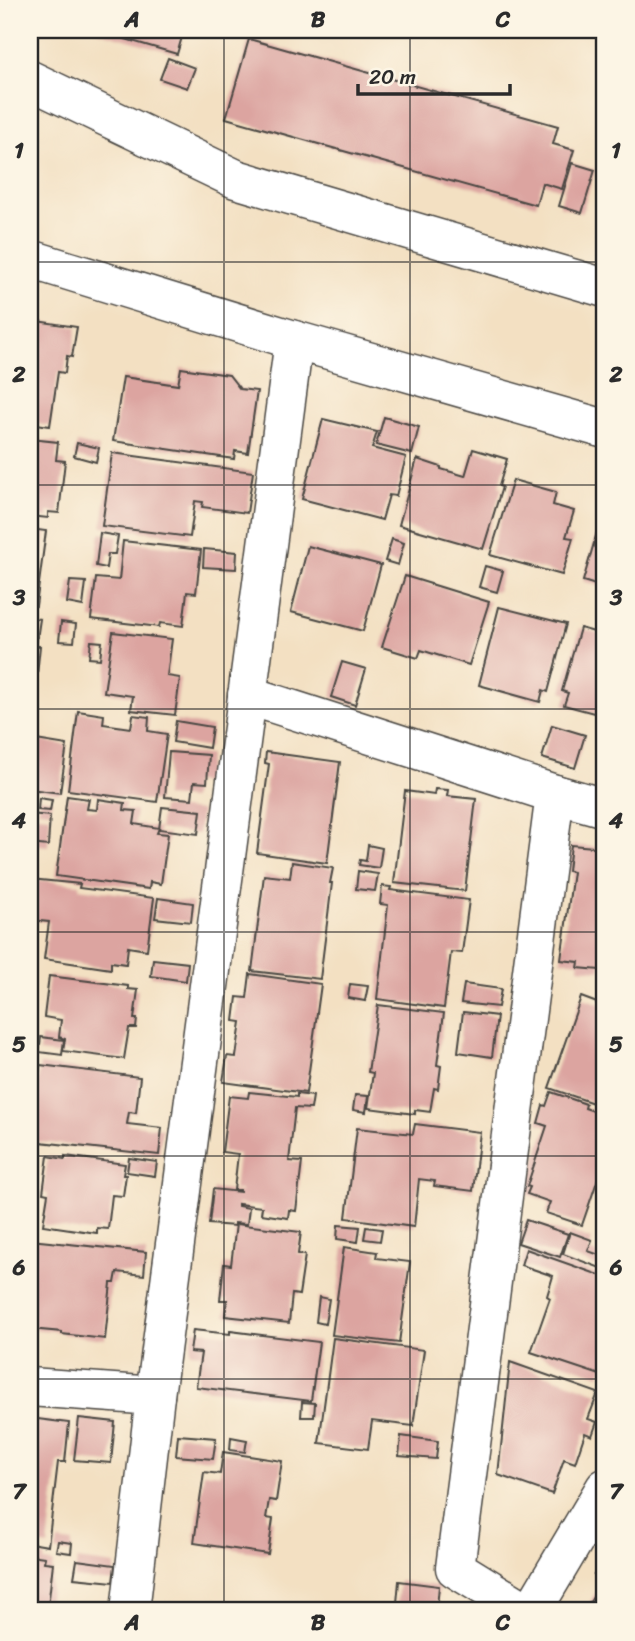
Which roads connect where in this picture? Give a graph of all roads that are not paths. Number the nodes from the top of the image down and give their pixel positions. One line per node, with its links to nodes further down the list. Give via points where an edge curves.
1 (30, 80): 3 (street, via 236,179)
2 (30, 259): 4 (street)
3 (605, 288)
4 (294, 340): 5 (street); 6 (street)
5 (605, 429)
6 (247, 695): 7 (street); 10 (street)
7 (555, 794): 8 (street); 13 (street, via 455,1568)
8 (605, 808)
9 (30, 1387): 10 (street)
10 (155, 1396): 12 (street)
11 (605, 1488): 14 (street)
12 (130, 1611)
13 (525, 1611)
14 (532, 1611)

